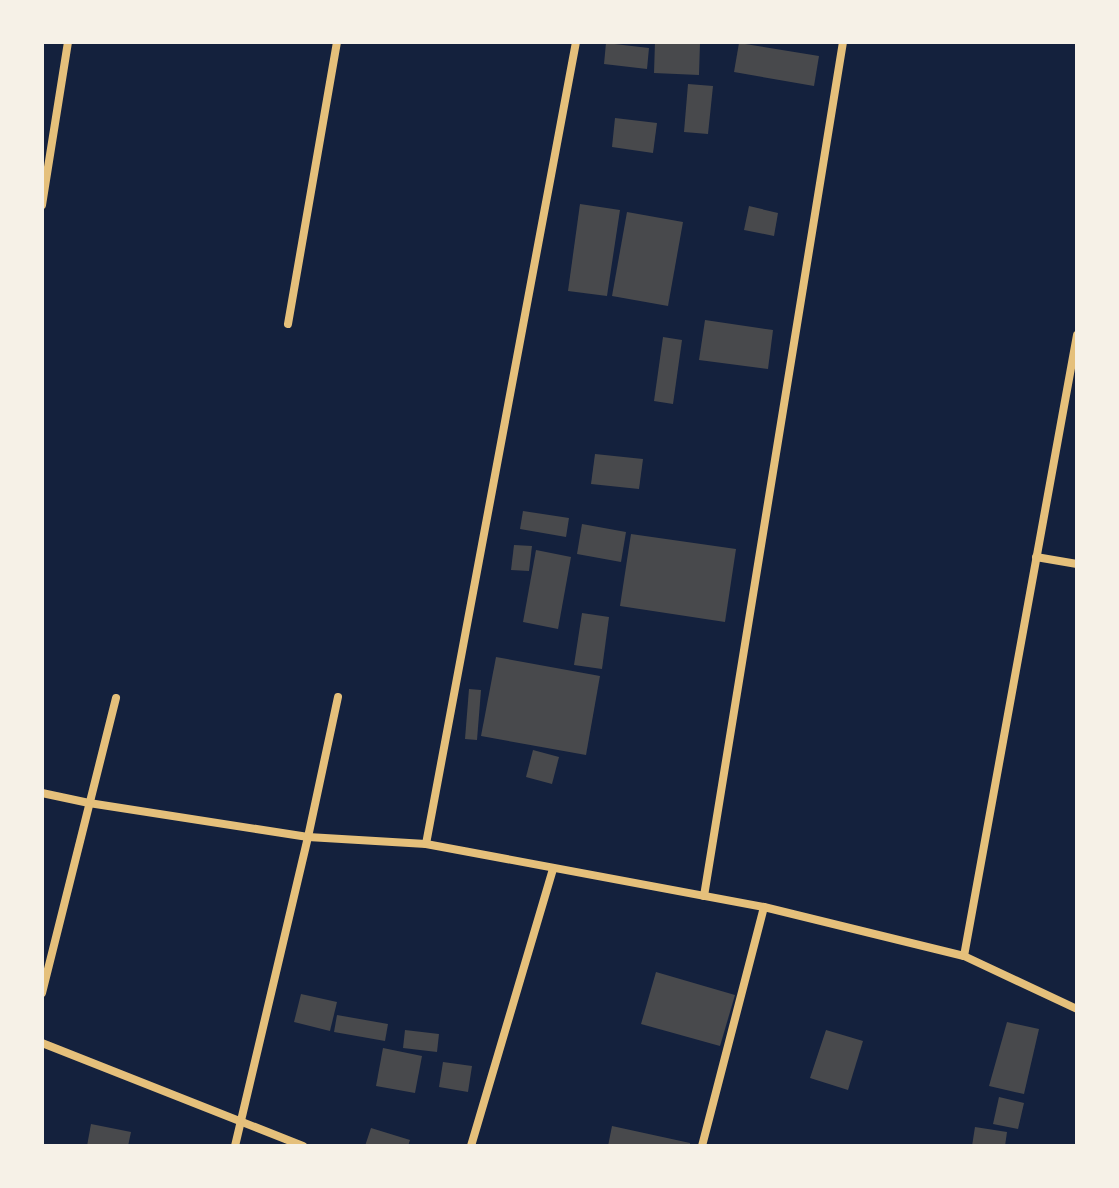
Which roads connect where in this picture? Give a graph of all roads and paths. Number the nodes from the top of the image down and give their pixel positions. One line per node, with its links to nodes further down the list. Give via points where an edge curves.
1 (68, 42): 5 (street)
2 (337, 42): 6 (street)
3 (576, 42): 15 (street)
4 (843, 42): 17 (street)
5 (42, 205)
6 (288, 324)
7 (1077, 335): 8 (street)
8 (1036, 557): 9 (street); 19 (street)
9 (1077, 564)
10 (338, 697): 14 (street)
11 (116, 698): 13 (street)
12 (42, 793): 13 (street)
13 (89, 803): 14 (street); 20 (street)
14 (308, 837): 15 (street); 23 (street)
15 (426, 844): 16 (street)
16 (553, 869): 17 (street); 26 (street)
17 (704, 896): 18 (street)
18 (764, 907): 19 (street); 27 (street)
19 (964, 956): 21 (street)
20 (42, 993)
21 (1077, 1009)
22 (42, 1043): 23 (street)
23 (241, 1121): 24 (street); 25 (street)
24 (235, 1146)
25 (303, 1146)
26 (471, 1146)
27 (702, 1146)

